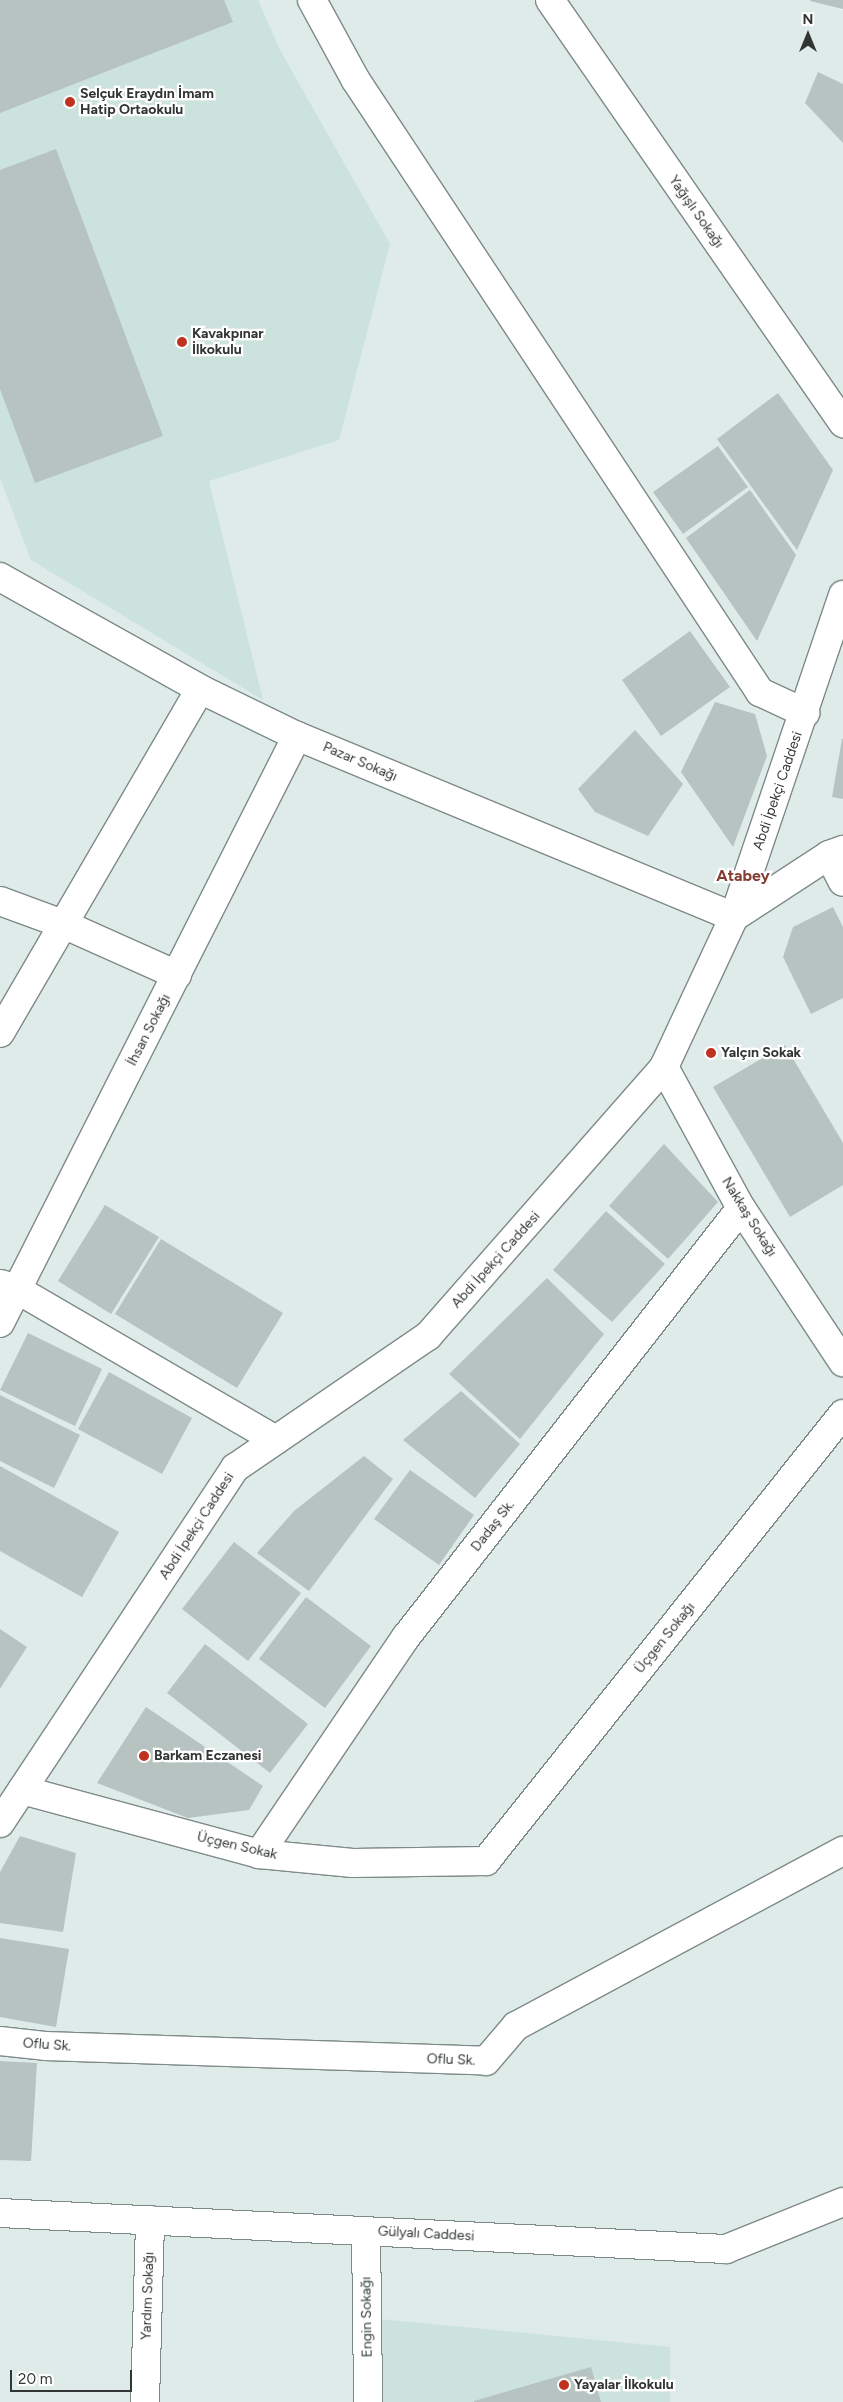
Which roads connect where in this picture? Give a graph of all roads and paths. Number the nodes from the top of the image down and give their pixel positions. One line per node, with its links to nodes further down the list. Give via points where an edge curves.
1 (312, 0): 7 (street, via 355,78 760,692)
2 (550, 0): 3 (street, Yağışlı Sokağı)
3 (843, 423)
4 (0, 577): 6 (street, Pazar Sokağı)
5 (843, 595): 7 (street, Abdi İpekçi Caddesi)
6 (200, 689): 8 (street, Pazar Sokağı); 13 (street)
7 (805, 713): 12 (street, Abdi İpekçi Caddesi)
8 (297, 736): 12 (street, Pazar Sokağı); 14 (street, İhsan Sokağı)
9 (836, 853): 10 (street); 12 (street)
10 (843, 882)
11 (0, 901): 13 (street)
12 (734, 918): 16 (street, Abdi İpekçi Caddesi)
13 (63, 924): 14 (street); 15 (street)
14 (176, 975): 18 (street, İhsan Sokağı)
15 (0, 1033)
16 (664, 1067): 17 (street, Nakkaş Sokağı); 22 (street, Abdi İpekçi Caddesi, via 428,1336)
17 (741, 1208): 20 (street, Nakkaş Sokağı); 26 (street, Dadaş Sk., via 406,1637)
18 (9, 1287): 19 (street, İhsan Sokağı); 22 (street)
19 (0, 1323)
20 (843, 1362)
21 (843, 1414): 27 (street, Üçgen Sokağı)
22 (276, 1440): 23 (street, Abdi İpekçi Caddesi, via 235,1468)
23 (22, 1790): 24 (street, Abdi İpekçi Caddesi); 26 (street, Üçgen Sokak)
24 (0, 1823)
25 (843, 1851): 28 (street, Oflu Sk., via 516,2026 486,2061 46,2046)
26 (259, 1854): 27 (street, Üçgen Sokak, via 353,1863)
27 (486, 1861)
28 (0, 2041)
29 (843, 2202): 32 (street, Gülyalı Caddesi, via 726,2249)
30 (0, 2213): 31 (street, Gülyalı Caddesi)
31 (150, 2220): 32 (street, Gülyalı Caddesi); 33 (street, Yardım Sokağı)
32 (366, 2231): 34 (street, Engin Sokağı)
33 (145, 2402)
34 (368, 2402)

